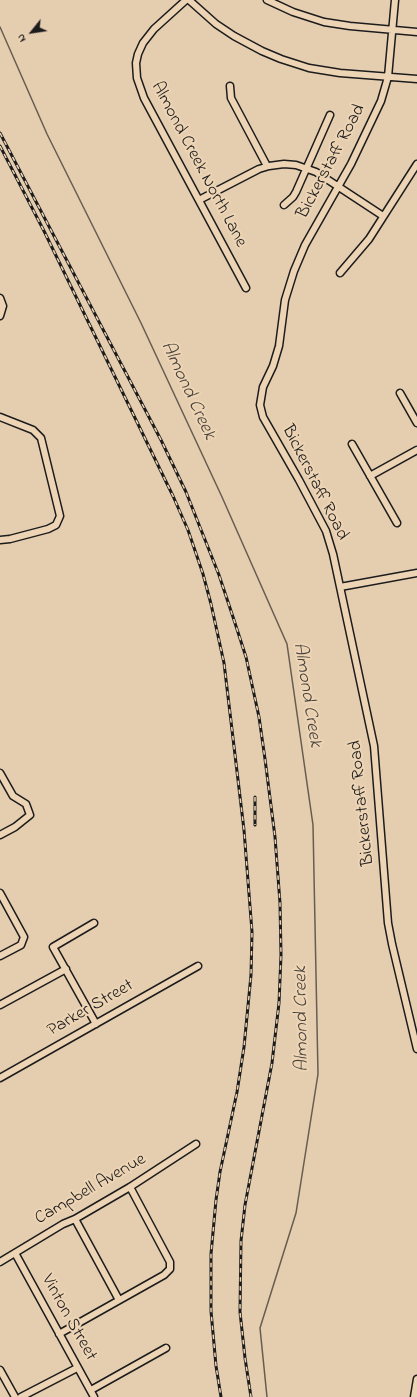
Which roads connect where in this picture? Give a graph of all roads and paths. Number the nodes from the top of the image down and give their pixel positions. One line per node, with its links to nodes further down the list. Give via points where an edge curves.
1 (187, 0): 6 (street, via 234,36 281,59 324,71); 14 (street, Almond Creek North Lane, via 154,29 143,43 138,54 136,72 144,98)
2 (268, 0): 4 (street, via 293,12 324,22)
3 (395, 0): 4 (street, Bickerstaff Road)
4 (392, 29): 5 (street); 6 (street, Bickerstaff Road)
5 (417, 32)
6 (388, 77): 7 (street); 13 (street, Bickerstaff Road, via 376,112)
7 (417, 79)
8 (230, 86): 11 (street, via 233,103)
9 (330, 115): 12 (street)
10 (417, 164): 16 (street)
11 (267, 166): 12 (street, via 284,164); 14 (street)
12 (306, 169): 13 (street); 15 (street, via 293,197)
13 (338, 186): 16 (street); 30 (street, Bickerstaff Road, via 305,245 292,277 279,346 263,387 260,405 263,417 326,532)
14 (199, 200): 18 (street, Almond Creek North Lane)
15 (284, 205)
16 (383, 216): 17 (street, via 369,239)
17 (340, 273)
18 (246, 288)
19 (1, 300): 20 (street, via 4,306)
20 (0, 316)
21 (400, 393): 23 (street)
22 (0, 417): 28 (street, via 32,430 41,438 60,514 56,525 48,529)
23 (417, 423)
24 (352, 444): 26 (street)
25 (417, 450): 26 (street)
26 (370, 476): 27 (street)
27 (396, 524)
28 (0, 540)
29 (417, 573): 30 (street)
30 (340, 587): 40 (street, Bickerstaff Road, via 374,746 388,922)
31 (0, 773): 32 (street, via 13,796 26,804 30,815)
32 (0, 835)
33 (0, 893): 35 (street, via 24,937 21,945)
34 (94, 923): 37 (street, via 53,947)
35 (0, 956)
36 (198, 966): 39 (street, Parker Street)
37 (66, 969): 38 (street); 39 (street)
38 (0, 1005)
39 (96, 1024): 41 (street, Parker Street)
40 (417, 1049)
41 (0, 1078)
42 (196, 1144): 43 (street, Campbell Avenue)
43 (130, 1186): 44 (street, Campbell Avenue); 47 (street, via 170,1262 170,1269 164,1276)
44 (75, 1219): 45 (street, Campbell Avenue); 47 (street)
45 (15, 1253): 46 (street, Campbell Avenue); 48 (street, Vinton Street)
46 (0, 1262)
47 (119, 1300): 48 (street)
48 (59, 1334): 50 (street, Vinton Street)
49 (166, 1348): 53 (street)
50 (77, 1368): 53 (street, Vinton Street); 55 (street)
51 (0, 1370): 54 (street)
52 (417, 1379): 57 (street)
53 (91, 1390): 56 (street, Vinton Street)
54 (15, 1397)
55 (22, 1397)
56 (94, 1397)
57 (414, 1397)

